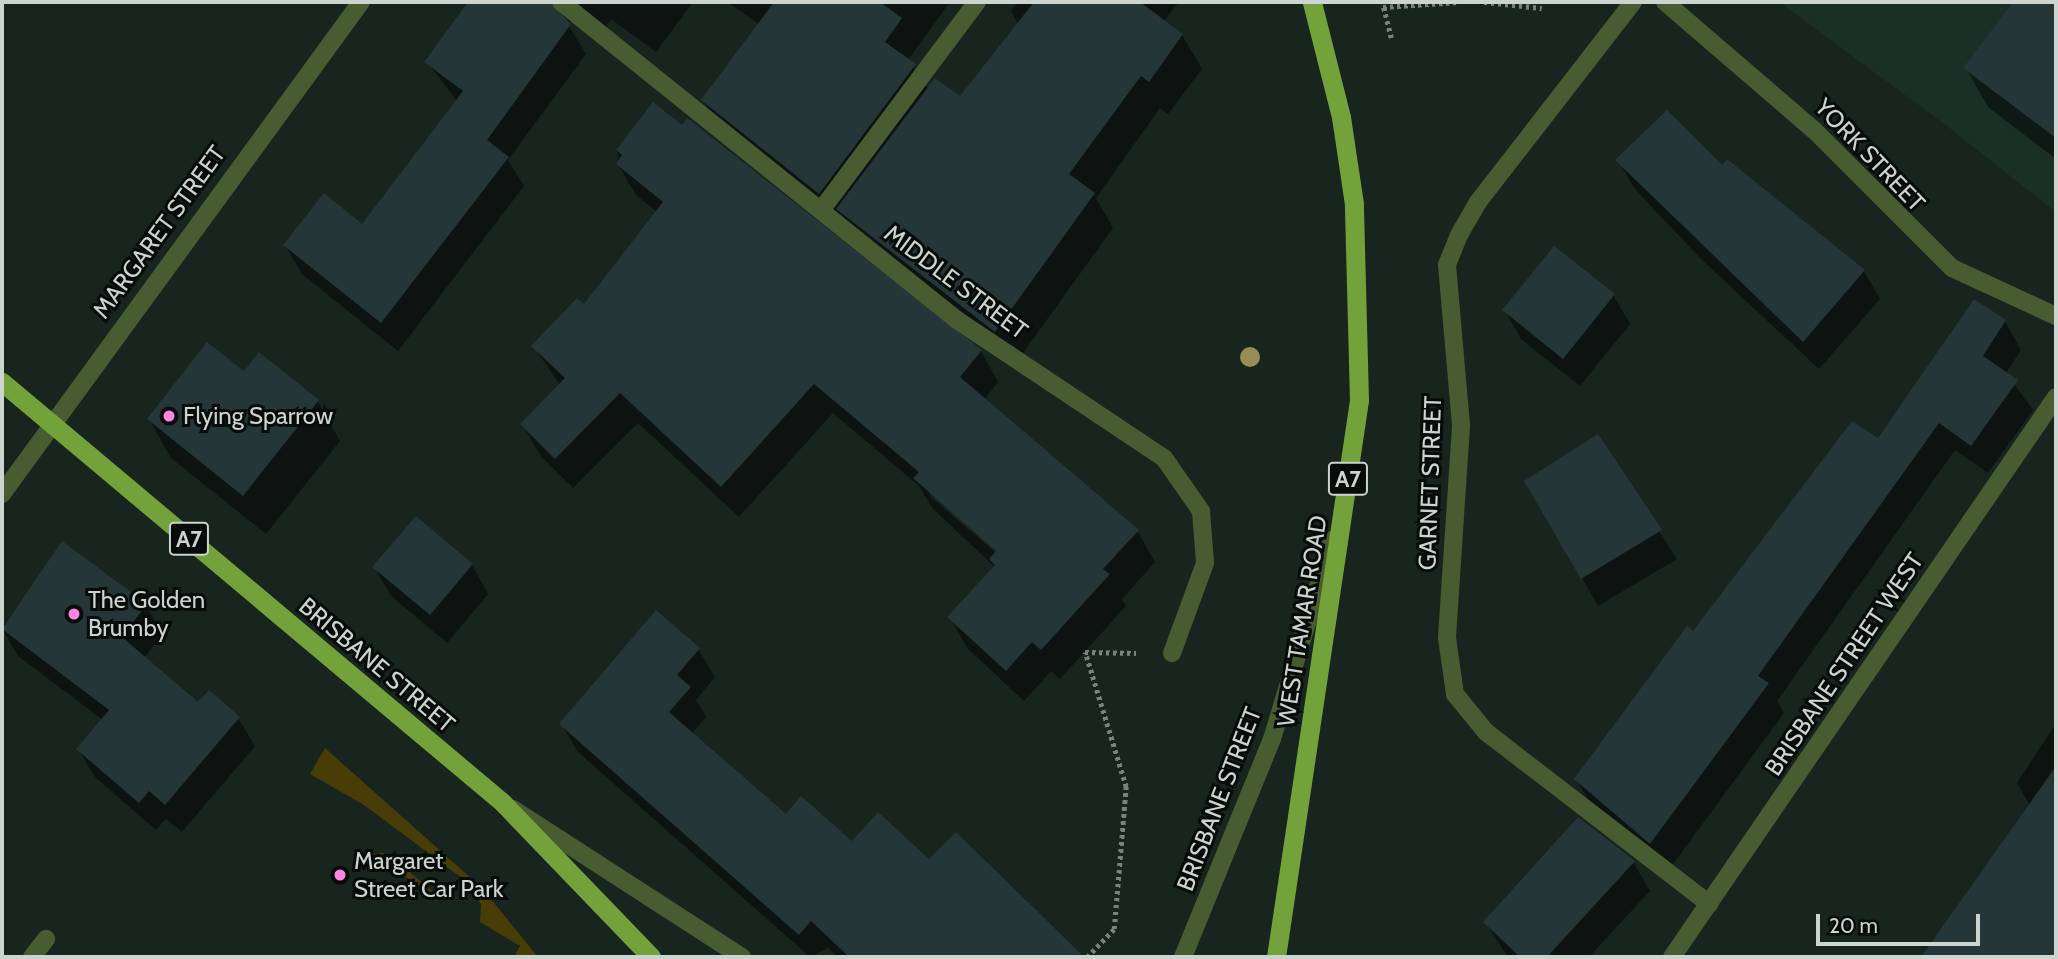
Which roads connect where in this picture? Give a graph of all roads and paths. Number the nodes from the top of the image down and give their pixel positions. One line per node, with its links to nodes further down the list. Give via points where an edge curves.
1 (361, 2): 15 (street, MARGARET STREET)
2 (561, 2): 11 (street, MIDDLE STREET)
3 (977, 2): 11 (street)
4 (1311, 2): 17 (highway, WEST TAMAR ROAD / A7, via 1341,117 1354,204 1359,400)
5 (1459, 2): 10 (path, via 1383,7)
6 (1484, 2): 9 (path)
7 (1633, 2): 20 (street, GARNET STREET, via 1478,202 1447,265 1461,426 1447,638 1455,694 1486,732)
8 (1665, 2): 12 (street, YORK STREET, via 1797,114 1952,268)
9 (1542, 8)
10 (1391, 38)
11 (822, 209): 18 (street, MIDDLE STREET, via 957,320 1164,458 1201,512 1205,563)
12 (2056, 316)
13 (2, 382): 15 (highway, BRISBANE STREET / A7)
14 (2056, 397): 20 (street, BRISBANE STREET WEST)
15 (51, 424): 16 (street, MARGARET STREET); 19 (highway, BRISBANE STREET / A7)
16 (2, 494)
17 (1345, 497): 26 (street, BRISBANE STREET, via 1272,739); 27 (highway, WEST TAMAR ROAD / A7)
18 (1172, 653): 25 (path, via 1085,652 1126,787 1114,929)
19 (502, 802): 23 (highway, A7); 24 (street, BRISBANE STREET)
20 (1709, 904): 28 (street, BRISBANE STREET WEST)
21 (46, 939): 22 (street)
22 (32, 957)
23 (651, 957)
24 (742, 957)
25 (1087, 957)
26 (1183, 957)
27 (1276, 957)
28 (1672, 957)

